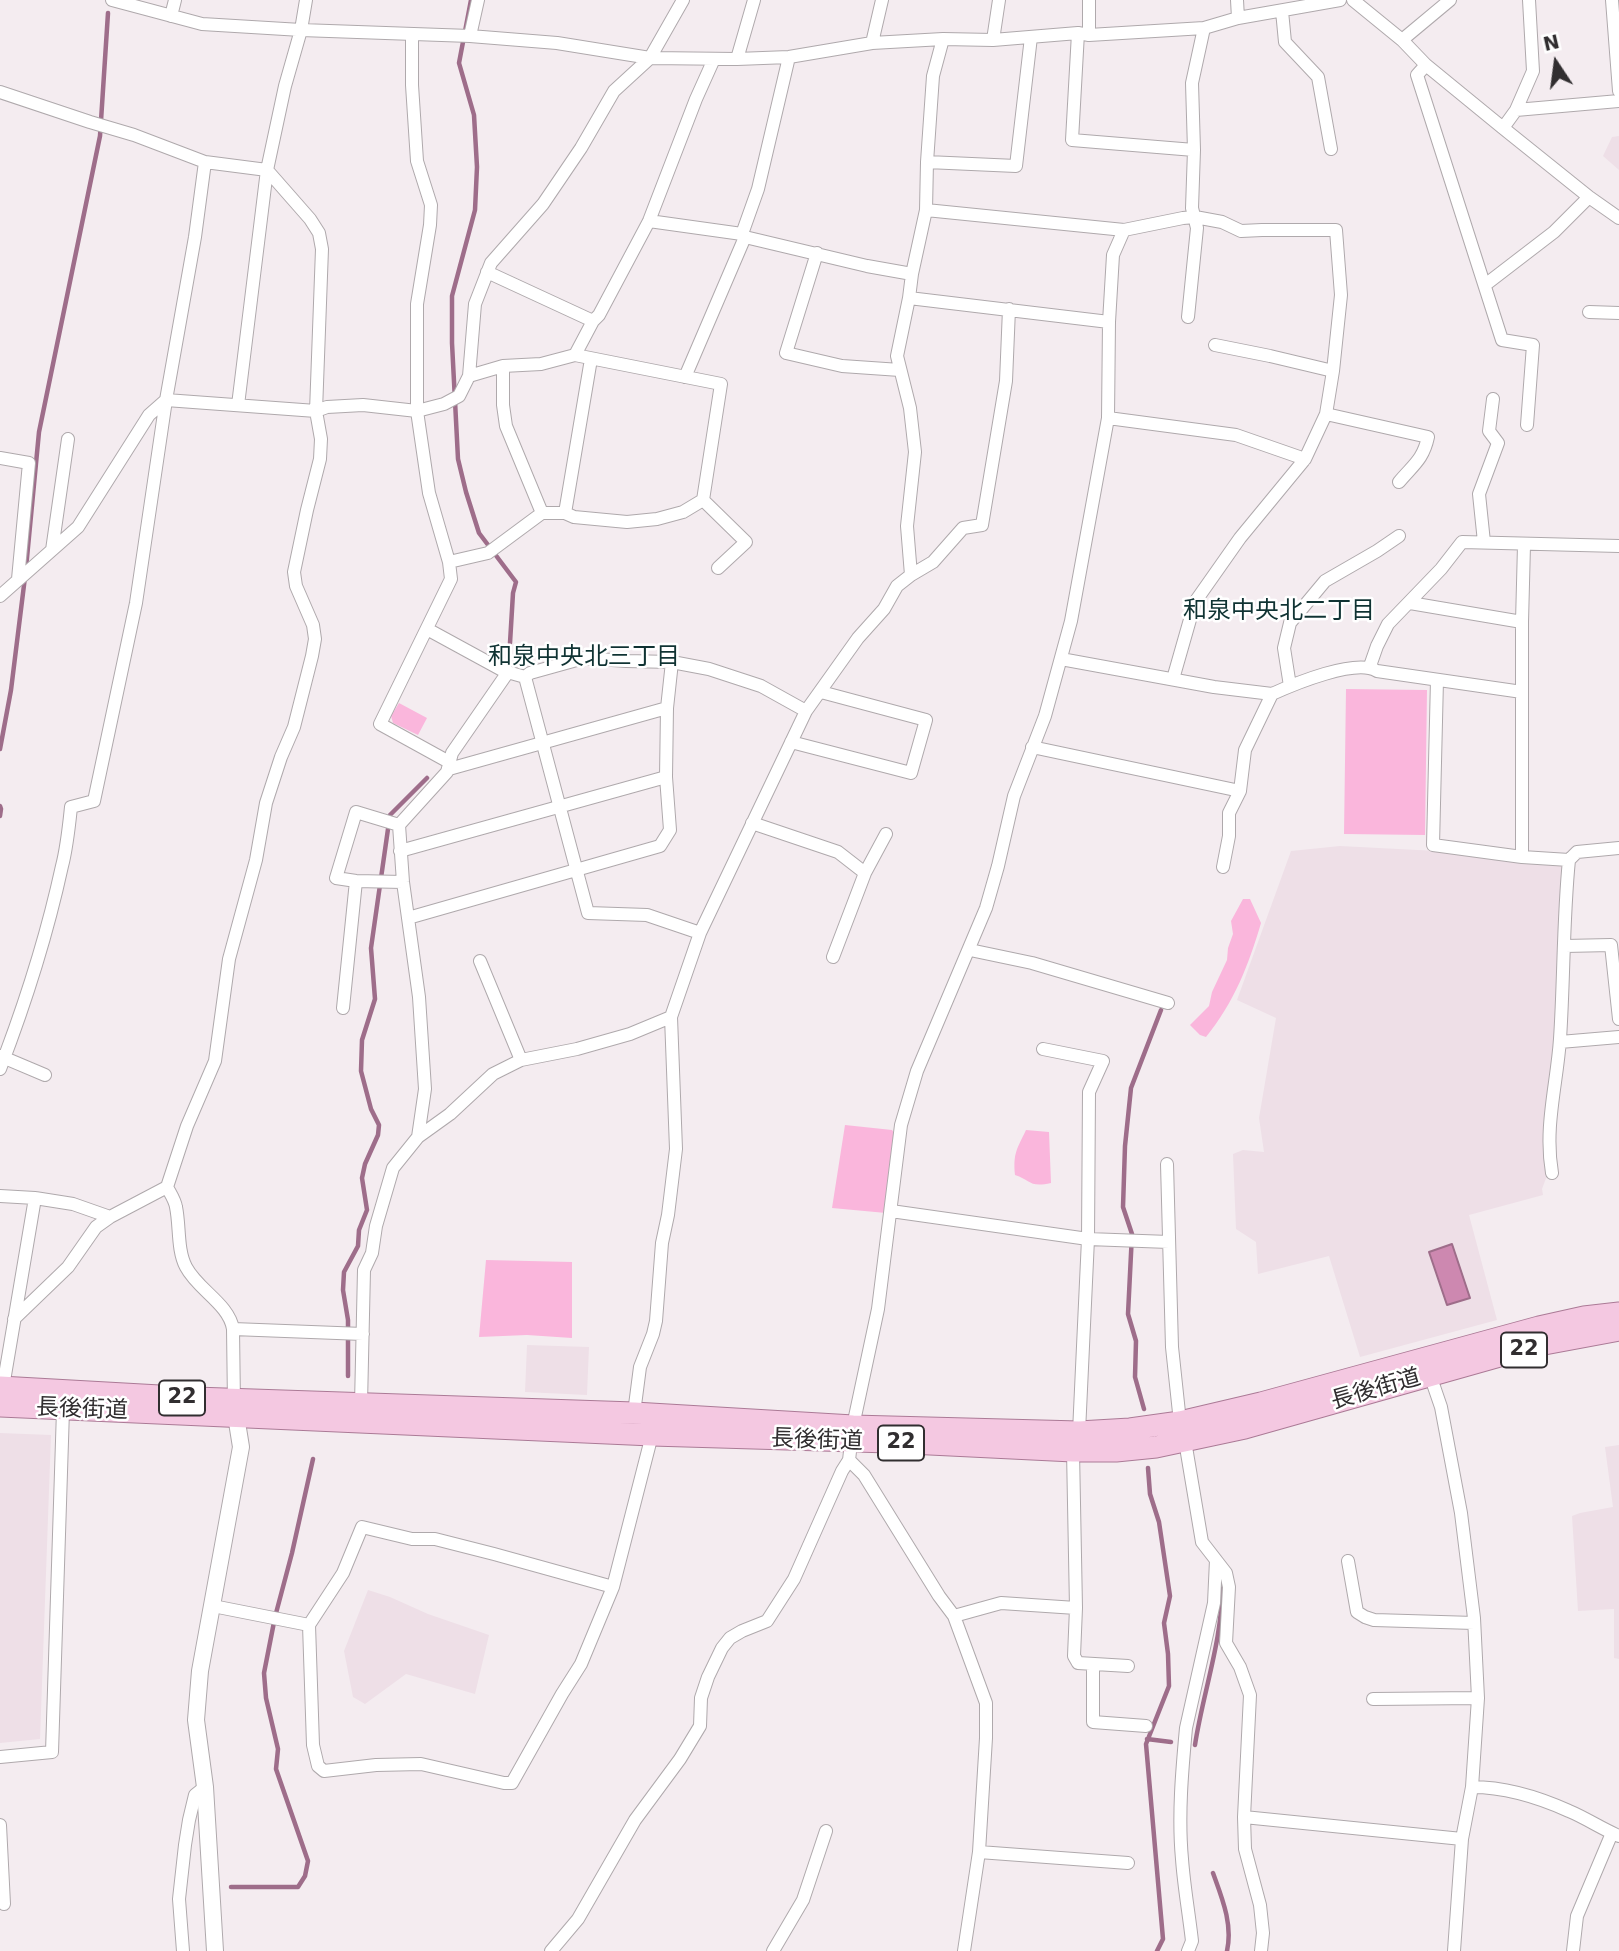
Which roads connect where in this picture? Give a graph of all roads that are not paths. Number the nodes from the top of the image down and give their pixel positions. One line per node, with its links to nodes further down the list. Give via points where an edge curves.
1 (116, 0): 17 (street)
2 (174, 0): 17 (street)
3 (306, 0): 20 (street)
4 (478, 0): 23 (street)
5 (683, 0): 30 (street)
6 (754, 0): 32 (street)
7 (882, 0): 28 (street)
8 (999, 0): 26 (street)
9 (1089, 0): 22 (street)
10 (1237, 0): 18 (street)
11 (1340, 0): 16 (street)
12 (1353, 0): 27 (street)
13 (1450, 0): 27 (street)
14 (1530, 0): 37 (street, via 1533,71)
15 (1612, 0): 34 (street)
16 (1282, 11): 18 (street); 39 (street, via 1285,42 1318,77)
17 (171, 16): 20 (street, via 202,24)
18 (1238, 18): 19 (street)
19 (1203, 28): 22 (street); 40 (street, via 1192,83)
20 (302, 30): 21 (street); 43 (street)
21 (412, 34): 23 (street); 74 (street, via 418,161 431,205 417,304)
22 (1084, 34): 24 (street); 40 (street, via 1072,140)
23 (470, 36): 30 (street, via 557,43)
24 (1031, 37): 26 (street); 42 (street, via 1016,166)
25 (943, 39): 26 (street); 28 (street); 42 (street, via 933,76)
26 (993, 40)
27 (1402, 40): 33 (street)
28 (872, 43): 29 (street)
29 (789, 57): 32 (street); 50 (street)
30 (650, 58): 31 (street); 52 (street, via 614,91 543,204)
31 (713, 59): 32 (street); 48 (street)
32 (737, 59)
33 (1426, 65): 38 (street); 54 (street, via 1417,75)
34 (1619, 90)
35 (0, 92): 41 (street)
36 (1619, 101): 37 (street)
37 (1517, 110): 38 (street)
38 (1503, 128): 44 (street)
39 (1331, 149)
40 (1194, 150): 46 (street)
41 (205, 162): 43 (street); 71 (street)
42 (927, 162): 45 (street)
43 (267, 170): 72 (street); 73 (street, via 319,233)
44 (1590, 197): 47 (street); 54 (street, via 1554,232)
45 (926, 210): 49 (street); 53 (street)
46 (1195, 217): 49 (street); 59 (street); 67 (street, via 1241,231 1336,230 1340,295)
47 (1619, 218)
48 (649, 221): 50 (street); 60 (street)
49 (1124, 230): 61 (street, via 1113,255)
50 (743, 235): 51 (street); 69 (street)
51 (817, 253): 53 (street); 66 (street, via 786,353 842,366)
52 (487, 272): 60 (street); 68 (street, via 475,304)
53 (912, 274): 55 (street)
54 (1485, 285): 77 (street, via 1502,340 1534,345)
55 (909, 298): 56 (street); 66 (street, via 897,356)
56 (1009, 309): 61 (street); 92 (street, via 1006,381 982,525 963,528 933,562)
57 (1589, 312): 58 (street)
58 (1619, 313)
59 (1188, 317)
60 (593, 321): 63 (street)
61 (1109, 322): 76 (street)
62 (1215, 345): 67 (street)
63 (575, 355): 64 (street); 65 (street, via 541,364)
64 (591, 359): 69 (street); 84 (street)
65 (503, 366): 68 (street); 83 (street, via 506,426)
66 (900, 370): 92 (street, via 911,408 915,452 907,526)
67 (1333, 371): 75 (street)
68 (469, 376): 74 (street, via 459,396)
69 (685, 377): 82 (street, via 721,383)
70 (1493, 399): 86 (street, via 1489,431 1498,443 1479,494)
71 (166, 400): 72 (street); 89 (street, via 149,415 78,527); 144 (street, via 135,603 94,801 72,807 49,917)
72 (238, 405): 73 (street)
73 (316, 411): 74 (street, via 363,405); 149 (street, via 320,459 295,572 296,586 313,625 312,656 294,727 266,803 229,960 215,1061)
74 (417, 411): 90 (street, via 429,493)
75 (1325, 414): 80 (street); 81 (street, via 1428,437 1418,463)
76 (1108, 418): 80 (street, via 1236,435); 98 (street)
77 (1527, 425)
78 (68, 439): 89 (street)
79 (0, 458): 93 (street, via 29,463)
80 (1305, 459): 103 (street, via 1195,602)
81 (1399, 482)
82 (703, 500): 84 (street, via 683,512 627,522); 91 (street, via 746,542)
83 (542, 513): 84 (street); 90 (street, via 493,550)
84 (565, 513)
85 (1399, 536): 105 (street, via 1325,581 1290,623 1284,648)
86 (1484, 542): 87 (street); 95 (street, via 1462,542)
87 (1524, 545): 88 (street); 96 (street)
88 (1619, 546)
89 (51, 550): 93 (street)
90 (449, 562): 97 (street, via 451,579)
91 (718, 568)
92 (911, 575): 106 (street, via 897,586)
93 (18, 579): 94 (street)
94 (0, 596)
95 (1410, 603): 96 (street); 100 (street, via 1388,624)
96 (1522, 622): 107 (street)
97 (427, 629): 101 (street); 114 (street, via 380,724)
98 (1061, 659): 103 (street); 113 (street)
99 (672, 662): 102 (street, via 584,658); 109 (street); 110 (street, via 761,686)
100 (1370, 666): 104 (street); 105 (street, via 1329,672)
101 (506, 671): 102 (street); 114 (street)
102 (525, 677): 112 (street)
103 (1173, 679): 108 (street)
104 (1437, 680): 107 (street); 123 (street, via 1433,845)
105 (1290, 686): 108 (street)
106 (821, 692): 110 (street); 111 (street, via 926,720 911,773)
107 (1522, 692): 123 (street)
108 (1264, 693): 116 (street)
109 (667, 708): 112 (street); 115 (street)
110 (806, 711): 111 (street)
111 (791, 742): 118 (street)
112 (542, 743): 114 (street); 117 (street)
113 (1032, 747): 116 (street); 133 (street)
114 (448, 763): 119 (street)
115 (666, 777): 117 (street); 126 (street, via 670,830 660,846)
116 (1236, 790): 125 (street, via 1228,813)
117 (559, 806): 122 (street); 126 (street)
118 (752, 822): 127 (street, via 838,852); 131 (street)
119 (391, 823): 122 (street); 128 (street, via 356,812 336,878)
120 (886, 834): 127 (street)
121 (1619, 849): 124 (street, via 1577,852)
122 (400, 851): 129 (street)
123 (1522, 857): 124 (street)
124 (1569, 860): 132 (street)
125 (1223, 867)
126 (576, 869): 130 (street); 131 (street, via 588,913 646,915)
127 (865, 873): 134 (street)
128 (356, 881): 129 (street); 137 (street)
129 (403, 882): 130 (street)
130 (408, 918): 146 (street, via 425,1088)
131 (700, 933): 138 (street)
132 (1565, 946): 139 (street, via 1611,945); 141 (street)
133 (970, 950): 136 (street); 152 (street, via 907,1101)
134 (833, 957)
135 (480, 961): 143 (street)
136 (1168, 1003)
137 (343, 1008)
138 (671, 1017): 143 (street, via 630,1034); 166 (street, via 676,1150 656,1321 640,1367)
139 (1619, 1019)
140 (1619, 1037): 141 (street)
141 (1560, 1042): 148 (street, via 1550,1110)
142 (1043, 1049): 154 (street, via 1103,1061 1089,1091)
143 (521, 1060): 146 (street, via 493,1074)
144 (1, 1061): 145 (street)
145 (45, 1075)
146 (418, 1137): 160 (street, via 393,1168 364,1270)
147 (1167, 1164): 155 (street)
148 (1552, 1173)
149 (167, 1187): 153 (street); 158 (street, via 176,1204 185,1266 231,1318)
150 (0, 1196): 151 (street)
151 (35, 1198): 153 (street, via 73,1204); 157 (street)
152 (891, 1211): 154 (street); 170 (street)
153 (110, 1217): 157 (street, via 96,1227 68,1267)
154 (1088, 1239): 155 (street); 169 (street)
155 (1169, 1242): 167 (street, via 1172,1347)
156 (1619, 1313): 167 (main road, 長後街道 / 22, via 1539,1327 1421,1357 1261,1402)
157 (14, 1319): 162 (street)
158 (233, 1329): 160 (street); 164 (street)
159 (1619, 1330): 161 (main road, 長後街道 / 22, via 1539,1345)
160 (360, 1334): 163 (street)
161 (1430, 1375): 167 (main road, 長後街道 / 22, via 1245,1428); 177 (street, via 1454,1471)
162 (1, 1393): 164 (main road, 長後街道 / 22, via 195,1398); 165 (main road, 長後街道 / 22)
163 (361, 1404): 164 (main road, 長後街道 / 22); 166 (main road, 長後街道 / 22)
164 (234, 1407): 165 (main road, 長後街道 / 22); 168 (main road, 長後街道 / 22); 174 (street, via 241,1447)
165 (64, 1410): 184 (street, via 52,1752)
166 (635, 1413): 170 (main road, 長後街道 / 22)
167 (1183, 1432): 169 (main road, 長後街道 / 22, via 1130,1429); 171 (street, via 1202,1542)
168 (652, 1435): 170 (main road, 長後街道 / 22); 173 (street)
169 (1076, 1441): 170 (main road, 長後街道 / 22); 175 (street)
170 (851, 1443): 176 (street, via 863,1475); 197 (street, via 794,1579 767,1621 741,1631 722,1648 701,1698 700,1726 635,1820 578,1919)
171 (1216, 1560): 187 (street, via 1229,1587 1226,1643 1250,1695); 200 (street, via 1214,1603 1184,1742 1180,1809 1192,1941)
172 (1348, 1561): 177 (street, via 1357,1612 1365,1618)
173 (612, 1587): 178 (street, via 435,1539 412,1539 362,1527 344,1573); 178 (street, via 581,1664 512,1783 421,1764 324,1771 318,1766 313,1745)
174 (213, 1606): 178 (street); 185 (street, via 196,1720)
175 (1076, 1608): 176 (street, via 1002,1603); 179 (street, via 1074,1656 1078,1663)
176 (954, 1616): 192 (street, via 986,1703)
177 (1474, 1623): 181 (street)
178 (309, 1625)
179 (1093, 1665): 180 (street); 183 (street, via 1093,1723)
180 (1128, 1666)
181 (1478, 1698): 182 (street); 186 (street)
182 (1373, 1699)
183 (1146, 1726)
184 (0, 1757)
185 (205, 1787): 195 (street, via 195,1795 188,1820 179,1899); 196 (street)
186 (1472, 1787): 190 (street, via 1529,1796); 191 (street)
187 (1244, 1817): 191 (street); 201 (street, via 1245,1849 1260,1905)
188 (0, 1825): 194 (street)
189 (826, 1831): 198 (street, via 803,1900)
190 (1615, 1834): 203 (street, via 1577,1916)
191 (1462, 1839): 202 (street)
192 (979, 1852): 193 (street); 199 (street)
193 (1128, 1863)
194 (4, 1904)
195 (183, 1951)
196 (215, 1951)
197 (551, 1951)
198 (774, 1951)
199 (964, 1951)
200 (1188, 1951)
201 (1261, 1951)
202 (1454, 1951)
203 (1573, 1951)

